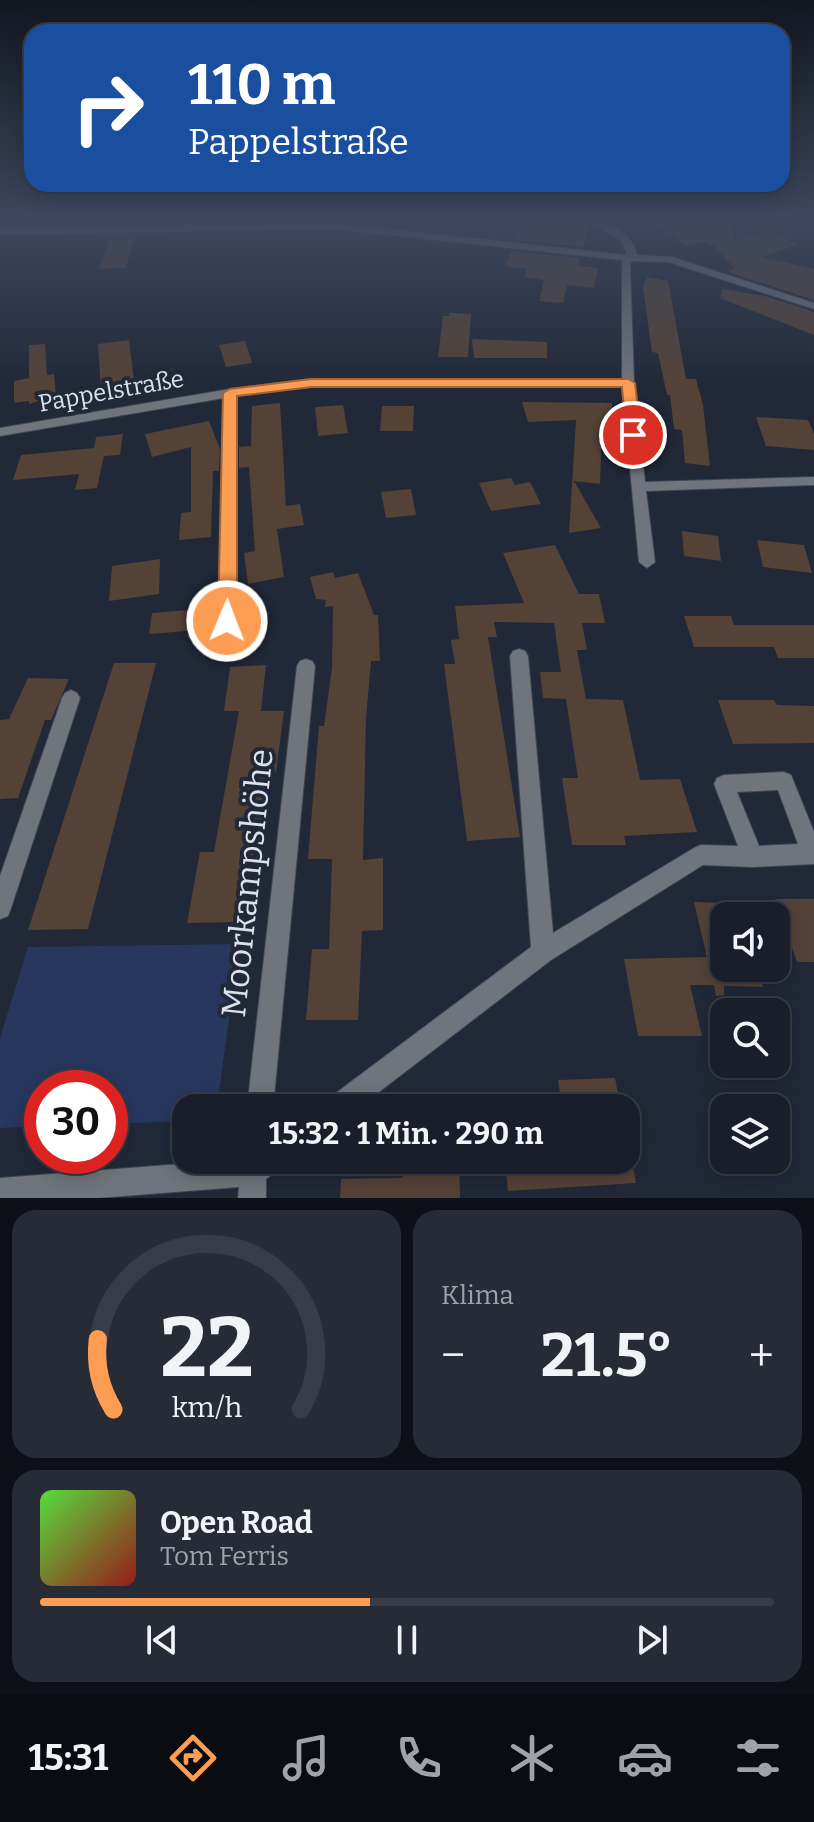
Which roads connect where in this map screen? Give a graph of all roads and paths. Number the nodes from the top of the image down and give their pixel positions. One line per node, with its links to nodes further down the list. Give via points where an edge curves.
1 (625, 276): 4 (street)
2 (724, 276): 3 (street)
3 (814, 306)
4 (628, 383): 5 (street, Pappelstraße, via 311,383); 8 (street)
5 (230, 393): 6 (street, Pappelstraße); 10 (street)
6 (0, 432)
7 (814, 481): 8 (street)
8 (639, 487): 9 (street)
9 (647, 562)
10 (227, 621)
11 (519, 656): 16 (street)
12 (306, 666): 17 (street, Moorkampshöhe)
13 (71, 698): 15 (street)
14 (753, 857): 14 (street, via 724,784 784,781 812,854); 16 (street, via 701,855)
15 (0, 908)
16 (543, 952): 18 (street)
17 (261, 1094)
18 (355, 1094)
19 (231, 1174): 20 (street)
20 (0, 1192)

